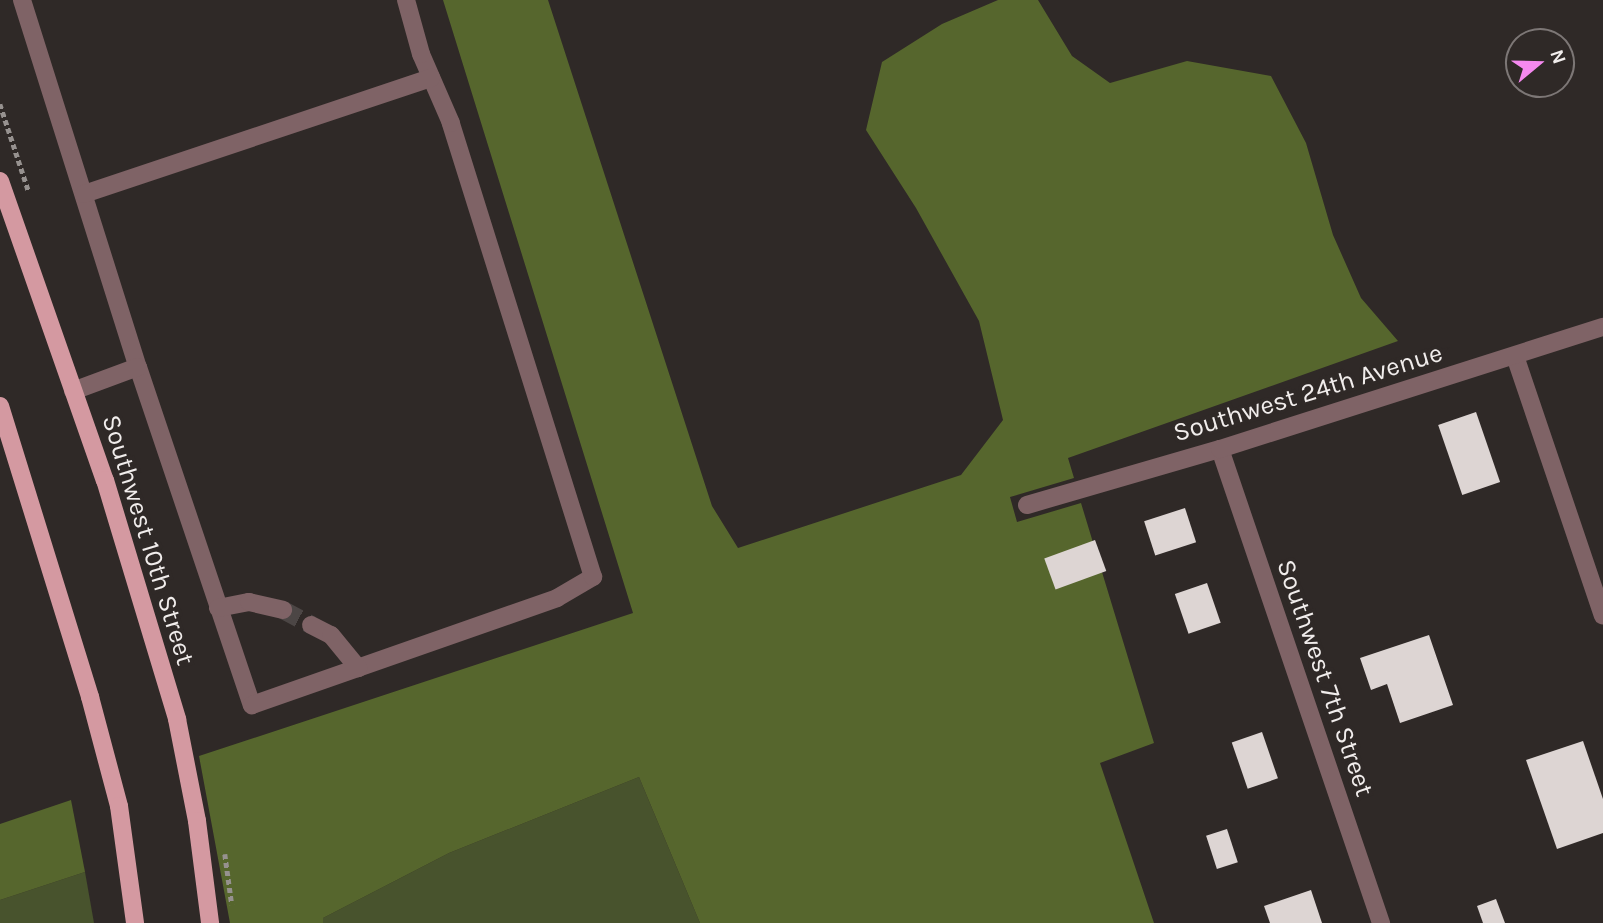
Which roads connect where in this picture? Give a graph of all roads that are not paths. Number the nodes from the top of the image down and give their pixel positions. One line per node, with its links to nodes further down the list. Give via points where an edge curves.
1 (22, 0): 5 (street)
2 (406, 0): 3 (street)
3 (431, 78): 5 (street); 17 (street, via 451,123 593,577 557,598)
4 (0, 181): 9 (main road, Southwest 10th Street)
5 (84, 194): 8 (street)
6 (1603, 327): 7 (street, Southwest 24th Avenue)
7 (1515, 356): 11 (street, Southwest 24th Avenue); 15 (street)
8 (138, 368): 9 (street); 13 (street)
9 (73, 391): 19 (main road, Southwest 10th Street, via 177,719)
10 (0, 406): 18 (main road, via 119,806)
11 (1220, 449): 12 (street, Southwest 24th Avenue); 20 (street, Southwest 7th Street)
12 (1027, 505)
13 (218, 608): 14 (street, via 249,602); 17 (street, via 252,705)
14 (283, 610)
15 (1603, 616)
16 (311, 625): 17 (street, via 331,635)
17 (358, 668)
18 (135, 923)
19 (210, 923)
20 (1381, 923)

